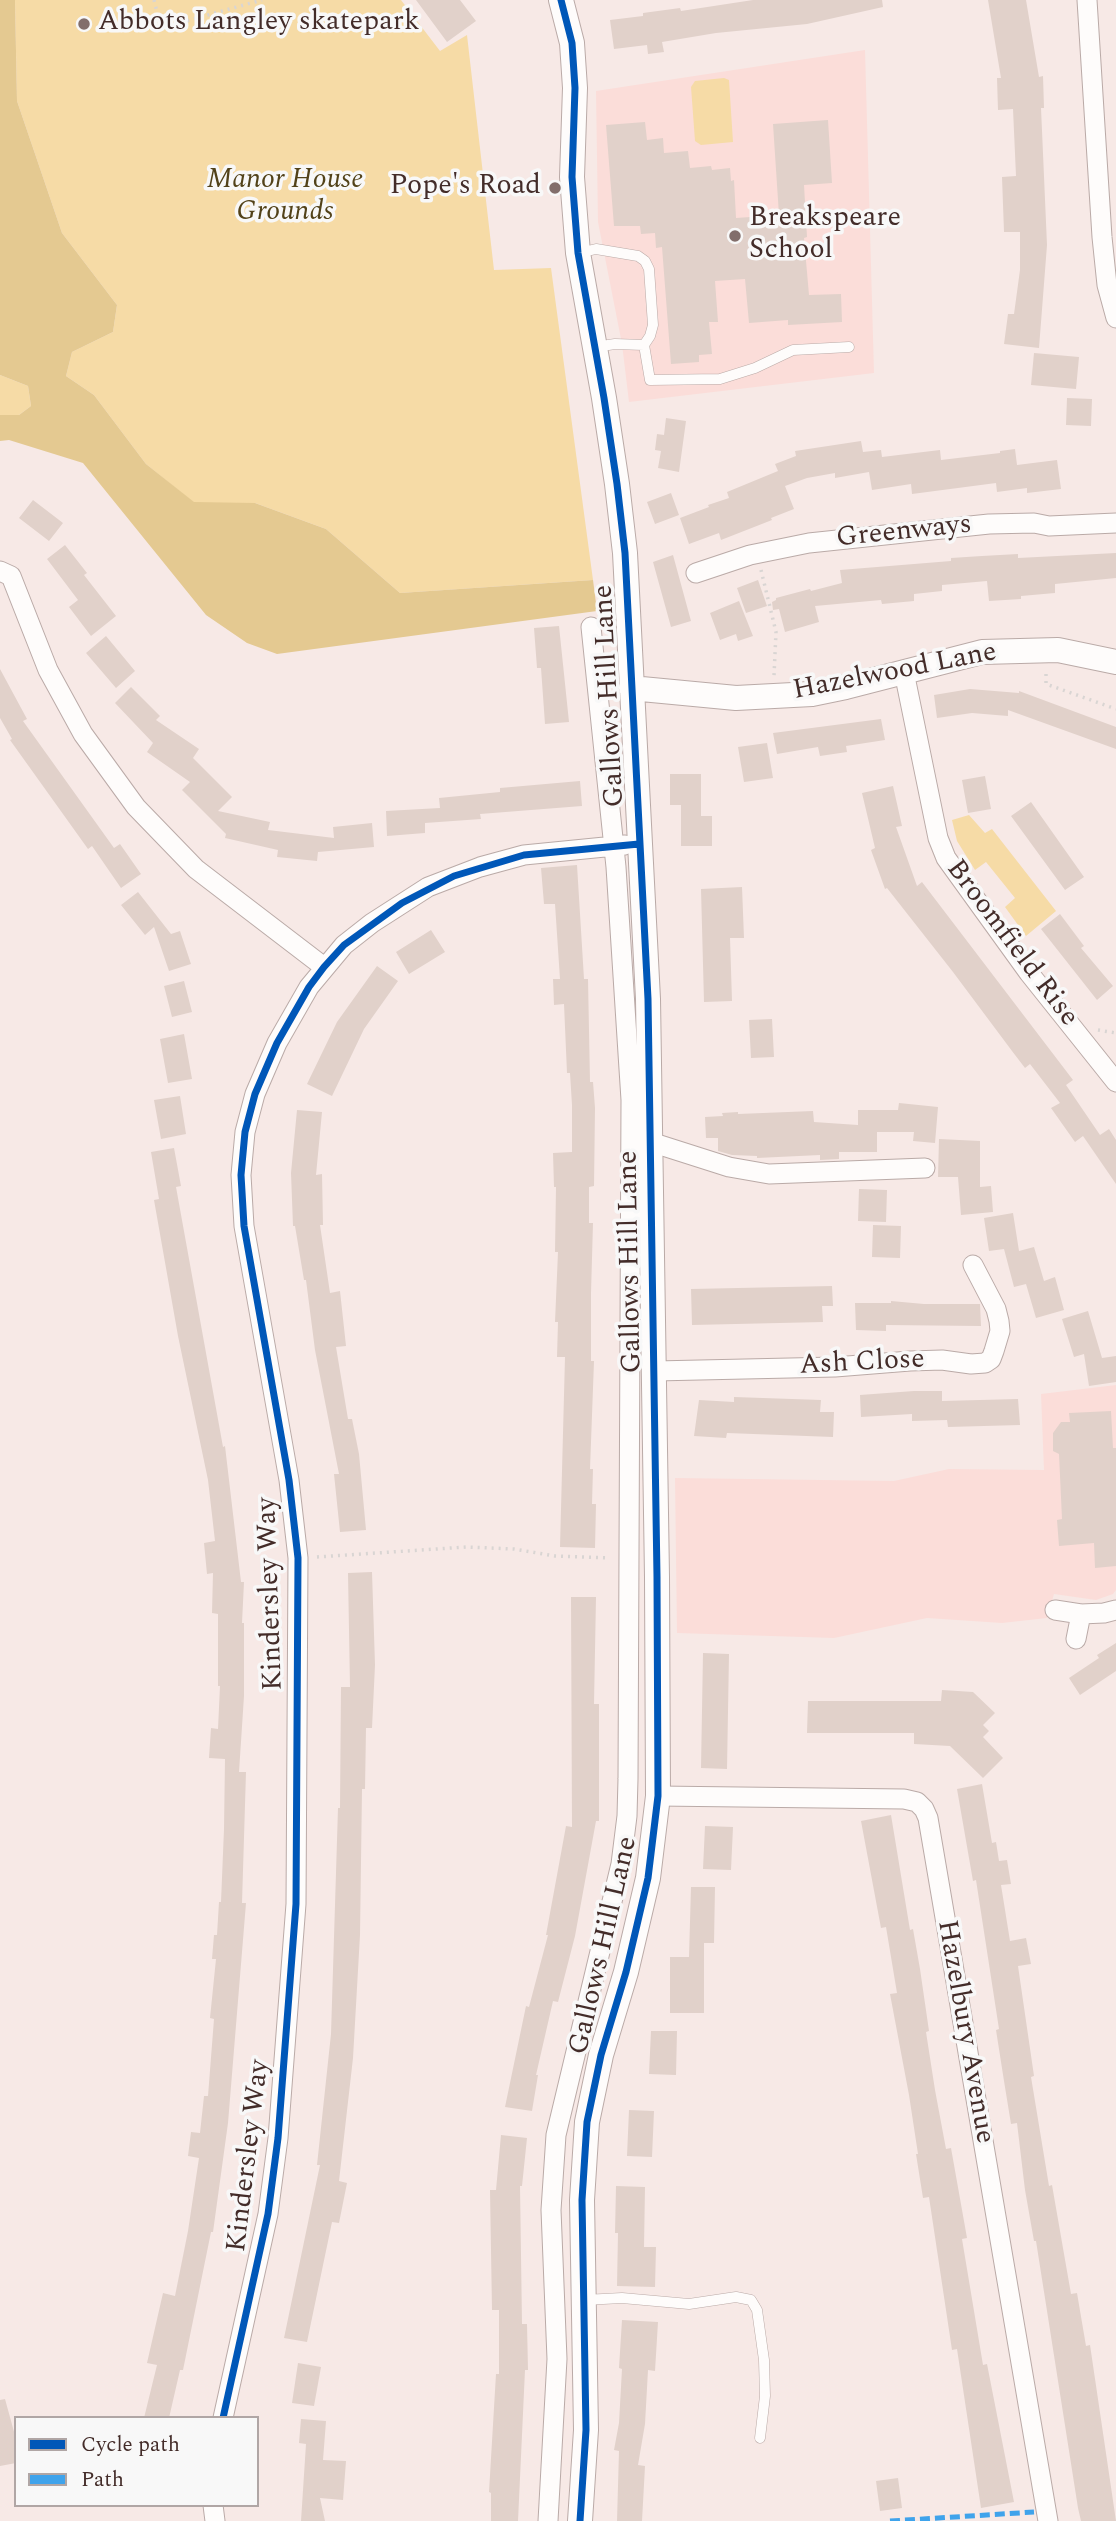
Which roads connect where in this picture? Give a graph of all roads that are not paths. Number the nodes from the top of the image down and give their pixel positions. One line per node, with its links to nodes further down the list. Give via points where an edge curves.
1 (561, 0): 3 (street, Gallows Hill Lane, via 572,43 572,177)
2 (1087, 0): 4 (street, via 1102,237)
3 (578, 253): 5 (lane, via 596,249 645,261 653,324); 6 (street, Gallows Hill Lane)
4 (1116, 318)
5 (644, 345): 6 (lane); 7 (lane, via 650,380 720,379 793,349)
6 (594, 347): 14 (street, Gallows Hill Lane, via 625,553)
7 (849, 347)
8 (1116, 523): 10 (street, Greenways, via 989,524 809,542)
9 (0, 572): 17 (street, via 11,576 48,670 83,734 136,807 196,869)
10 (696, 573)
11 (591, 626): 16 (street, Gallows Hill Lane)
12 (1116, 662): 13 (street, Hazelwood Lane, via 1058,650 982,652)
13 (904, 671): 14 (street, Hazelwood Lane, via 812,694 736,698); 18 (street, Broomfield Rise, via 946,858)
14 (631, 688): 15 (street, Gallows Hill Lane)
15 (639, 844): 16 (street, Kindersley Way); 19 (street, Gallows Hill Lane)
16 (614, 845): 17 (street, Kindersley Way, via 524,855 454,876 372,923); 23 (street, Gallows Hill Lane, via 631,1123)
17 (324, 967): 33 (street, Kindersley Way, via 278,1043 254,1094 241,1175 244,1226 289,1480 298,1558 296,1904 268,2214)
18 (1116, 1082)
19 (652, 1146): 20 (street, via 769,1174); 22 (street, Gallows Hill Lane)
20 (925, 1168)
21 (973, 1265): 22 (street, Ash Close, via 977,1291 996,1309 1000,1331 991,1359 979,1364 926,1360)
22 (655, 1371): 24 (street, Gallows Hill Lane)
23 (629, 1568): 24 (street); 31 (street, Gallows Hill Lane, via 627,1816 621,1864 556,2135 551,2210)
24 (657, 1577): 29 (street, Gallows Hill Lane)
25 (1055, 1610): 27 (street)
26 (1116, 1610): 27 (street)
27 (1081, 1614): 28 (street)
28 (1076, 1639)
29 (658, 1796): 30 (street, Gallows Hill Lane, via 648,1878 587,2122); 37 (street, Hazelbury Avenue, via 904,1799 924,1809)
30 (583, 2270): 31 (street); 32 (street, Gallows Hill Lane)
31 (554, 2274): 35 (street, Gallows Hill Lane, via 557,2359)
32 (584, 2300): 34 (lane, via 689,2304 736,2297 751,2300 757,2310 764,2360); 36 (street, Gallows Hill Lane, via 586,2430)
33 (223, 2416)
34 (761, 2438)
35 (548, 2521)
36 (580, 2521)
37 (1048, 2521)

